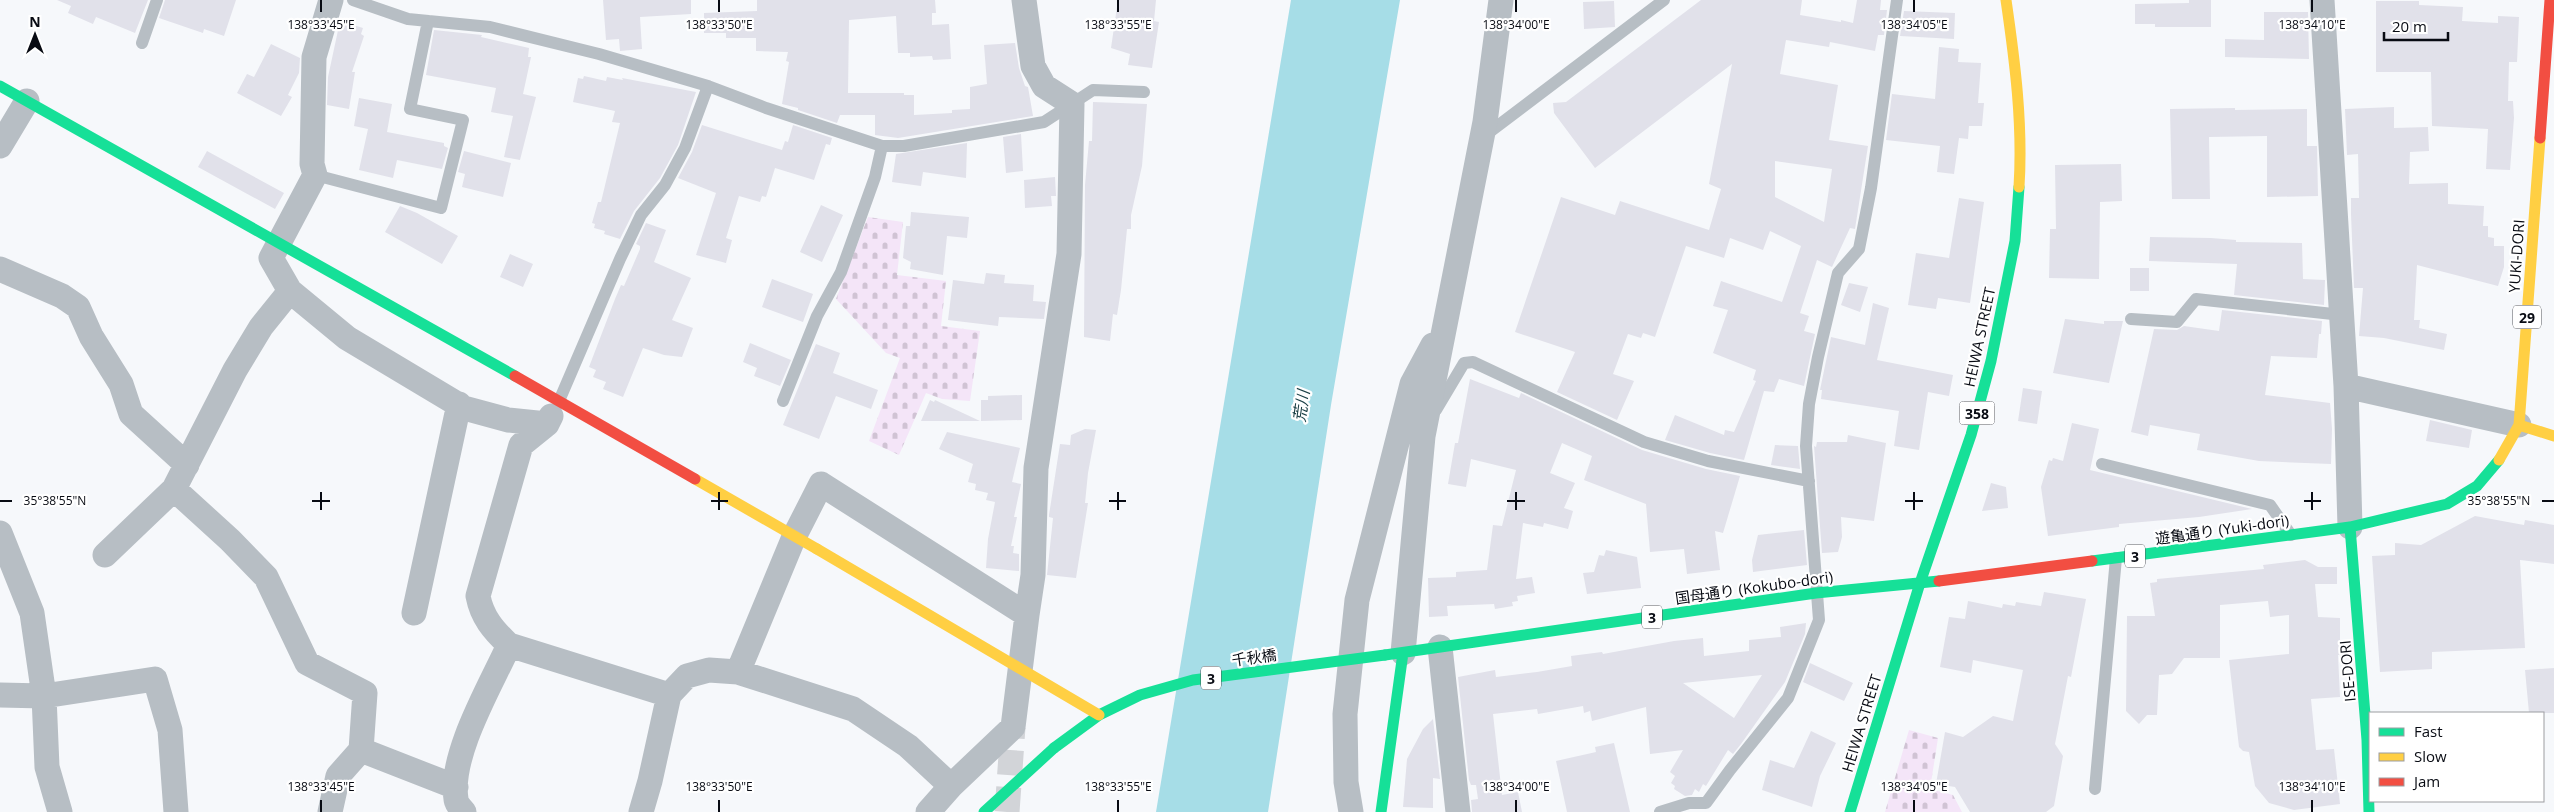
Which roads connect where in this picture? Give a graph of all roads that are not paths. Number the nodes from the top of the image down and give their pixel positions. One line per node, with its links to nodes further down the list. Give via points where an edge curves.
1 (157, 0): 12 (lane)
2 (332, 0): 21 (street, via 314,57 312,164)
3 (353, 0): 11 (lane, via 408,19)
4 (1024, 0): 17 (street, via 1033,66 1044,86)
5 (1501, 0): 18 (street)
6 (1664, 0): 18 (lane)
7 (1898, 0): 38 (lane, via 1859,250 1838,273 1809,404 1806,446)
8 (2006, 0): 46 (main road, HEIWA STREET / 358, via 2014,52 2021,150 2015,241 1991,361 1971,435)
9 (2322, 0): 25 (street)
10 (2550, 0): 33 (main road, YUKI-DORI / 29)
11 (428, 22): 14 (lane, via 490,27); 21 (lane, via 410,109 463,120 441,208)
12 (142, 42)
13 (0, 86): 16 (main road)
14 (708, 86): 20 (lane); 29 (lane, via 685,148 665,185 641,215 624,250)
15 (1144, 92): 17 (lane, via 1093,90)
16 (27, 101): 19 (street); 22 (main road)
17 (1072, 104): 20 (lane, via 1044,122 904,146); 49 (street, via 1069,254 1036,468 1033,575)
18 (1481, 139): 27 (street)
19 (0, 146)
20 (882, 146): 30 (lane, via 876,177 840,272 817,316)
21 (316, 175): 22 (street)
22 (277, 243): 24 (street, via 271,258); 29 (main road)
23 (0, 269): 37 (street, via 62,296 78,307 91,336 121,384 131,414)
24 (290, 291): 31 (street, via 347,338); 37 (street, via 261,327)
25 (2342, 315): 26 (lane, via 2196,299 2177,322); 28 (street)
26 (2130, 319)
27 (1444, 323): 34 (street); 70 (street, via 1412,384 1357,600 1345,714 1346,782)
28 (2346, 386): 33 (street); 40 (street)
29 (559, 401): 32 (street); 43 (main road)
30 (784, 401)
31 (459, 404): 32 (street, via 508,420); 48 (street)
32 (547, 424): 50 (street, via 521,445 478,596 480,611 492,629)
33 (2519, 425): 35 (main road); 40 (main road, YUKI-DORI / 29, via 2498,462 2477,486 2446,504)
34 (1423, 436): 38 (lane, via 1457,370 1464,363 1473,362 1651,444 1708,461); 52 (street)
35 (2554, 436)
36 (2102, 464): 42 (lane, via 2270,505)
37 (187, 465): 39 (street)
38 (1809, 481): 47 (lane)
39 (174, 489): 44 (street); 58 (street, via 266,577 307,663 365,693)
40 (2350, 527): 42 (main road, 遊亀通り (Yuki-dori) / 3); 75 (main road, ISE-DORI, via 2367,740)
41 (0, 533): 56 (street, via 32,613)
42 (2291, 535): 45 (main road, 遊亀通り (Yuki-dori) / 3)
43 (794, 537): 49 (street, via 821,484); 53 (street); 57 (main road, bridge)
44 (105, 555)
45 (2116, 558): 46 (main road, 遊亀通り (Yuki-dori) / 3); 61 (lane)
46 (1920, 583): 47 (main road, 国母通り (Kokubo-dori) / 3); 74 (main road, HEIWA STREET / 358)
47 (1816, 593): 51 (main road, 国母通り (Kokubo-dori) / 3); 62 (lane, via 1819,620 1788,698)
48 (414, 613)
49 (1027, 615): 59 (street, via 1013,726)
50 (509, 645): 54 (street); 60 (street, via 461,752)
51 (1440, 648): 52 (main road, 国母通り (Kokubo-dori) / 3); 72 (street)
52 (1394, 654): 57 (main road, 千秋橋 / 3, bridge, via 1193,680 1140,694); 71 (main road)
53 (738, 672): 54 (street, via 710,670 687,676); 59 (street, via 853,709 908,746)
54 (669, 694): 67 (street)
55 (0, 695): 56 (street)
56 (44, 696): 63 (street, via 46,767); 64 (street, via 155,679 170,730)
57 (1099, 715): 69 (main road, 千秋橋 / 3, bridge, via 1054,748)
58 (361, 750): 60 (street); 65 (street, via 338,776)
59 (952, 786): 68 (street)
60 (456, 787): 66 (street, via 456,801)
61 (2095, 789)
62 (1706, 808): 73 (lane, via 1689,803)
63 (60, 812)
64 (176, 812)
65 (330, 812)
66 (464, 812)
67 (641, 812)
68 (928, 812)
69 (984, 812)
70 (1351, 812)
71 (1381, 812)
72 (1458, 812)
73 (1660, 812)
74 (1850, 812)
75 (2369, 812)

